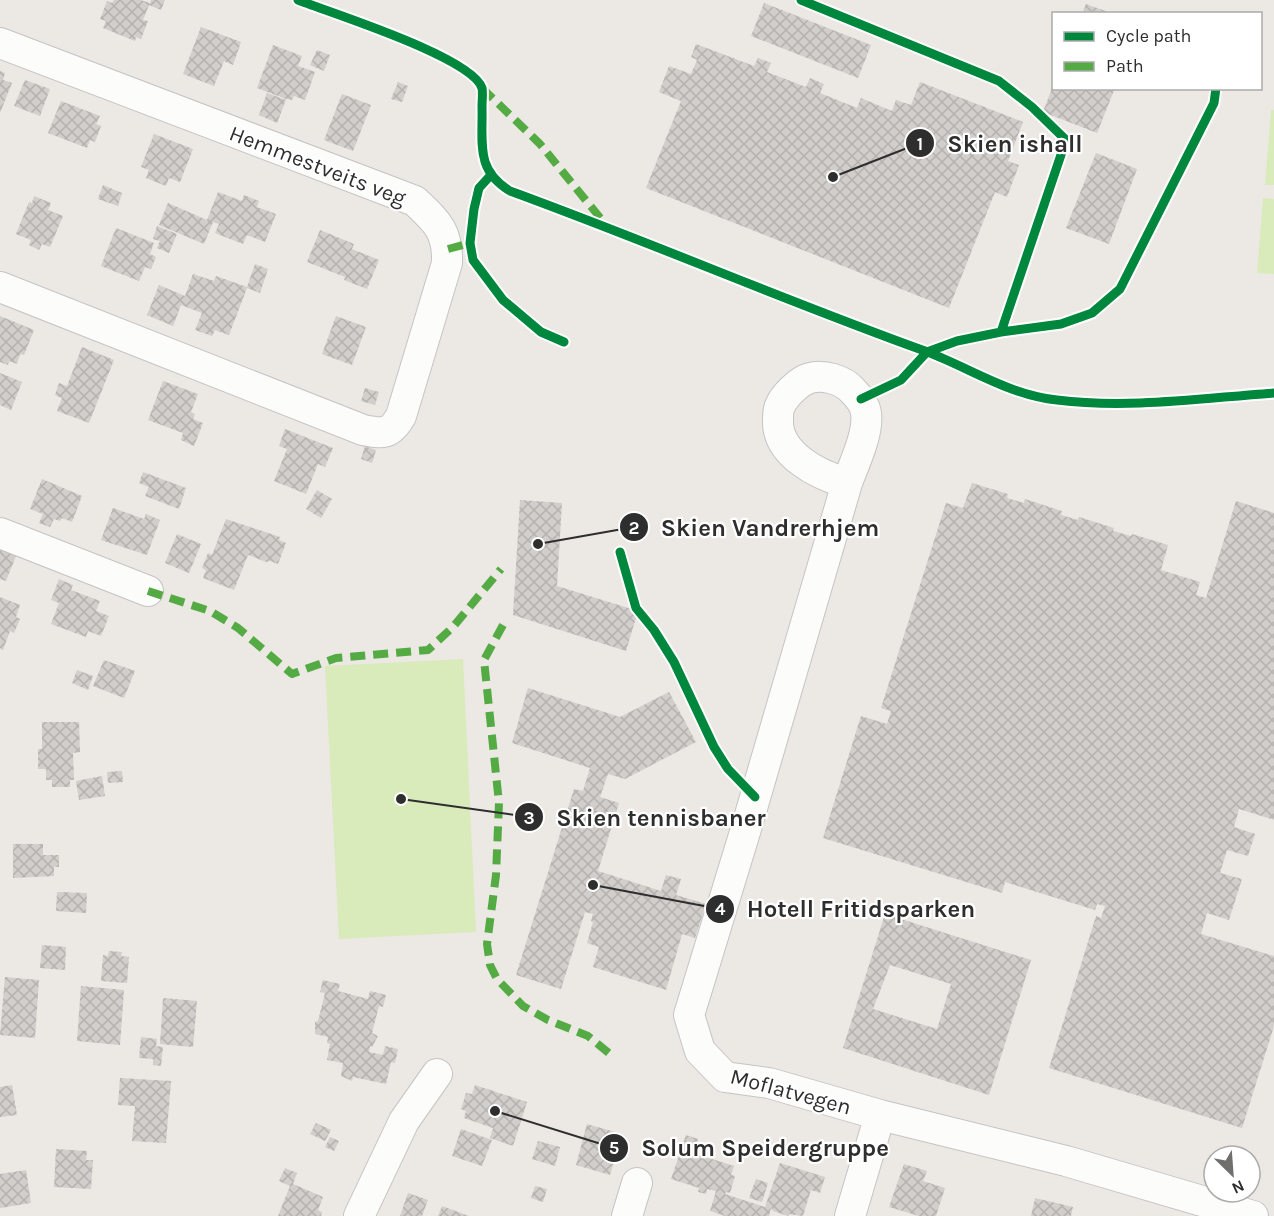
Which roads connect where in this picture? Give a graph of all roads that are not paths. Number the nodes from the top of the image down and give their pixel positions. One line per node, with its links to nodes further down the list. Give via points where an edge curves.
1 (0, 43): 2 (street, Hemmestveits veg, via 415,201 444,233 448,249 401,416 395,427 377,433)
2 (0, 287)
3 (847, 483): 7 (street, Moflatvegen, via 689,1015 700,1051 725,1077 769,1083)
4 (0, 533): 5 (street)
5 (148, 591)
6 (437, 1074): 9 (street, via 405,1121)
7 (880, 1115): 11 (street); 12 (street, Moflatvegen, via 1066,1161)
8 (637, 1183): 10 (street)
9 (359, 1216)
10 (627, 1216)
11 (850, 1216)
12 (1253, 1216)

